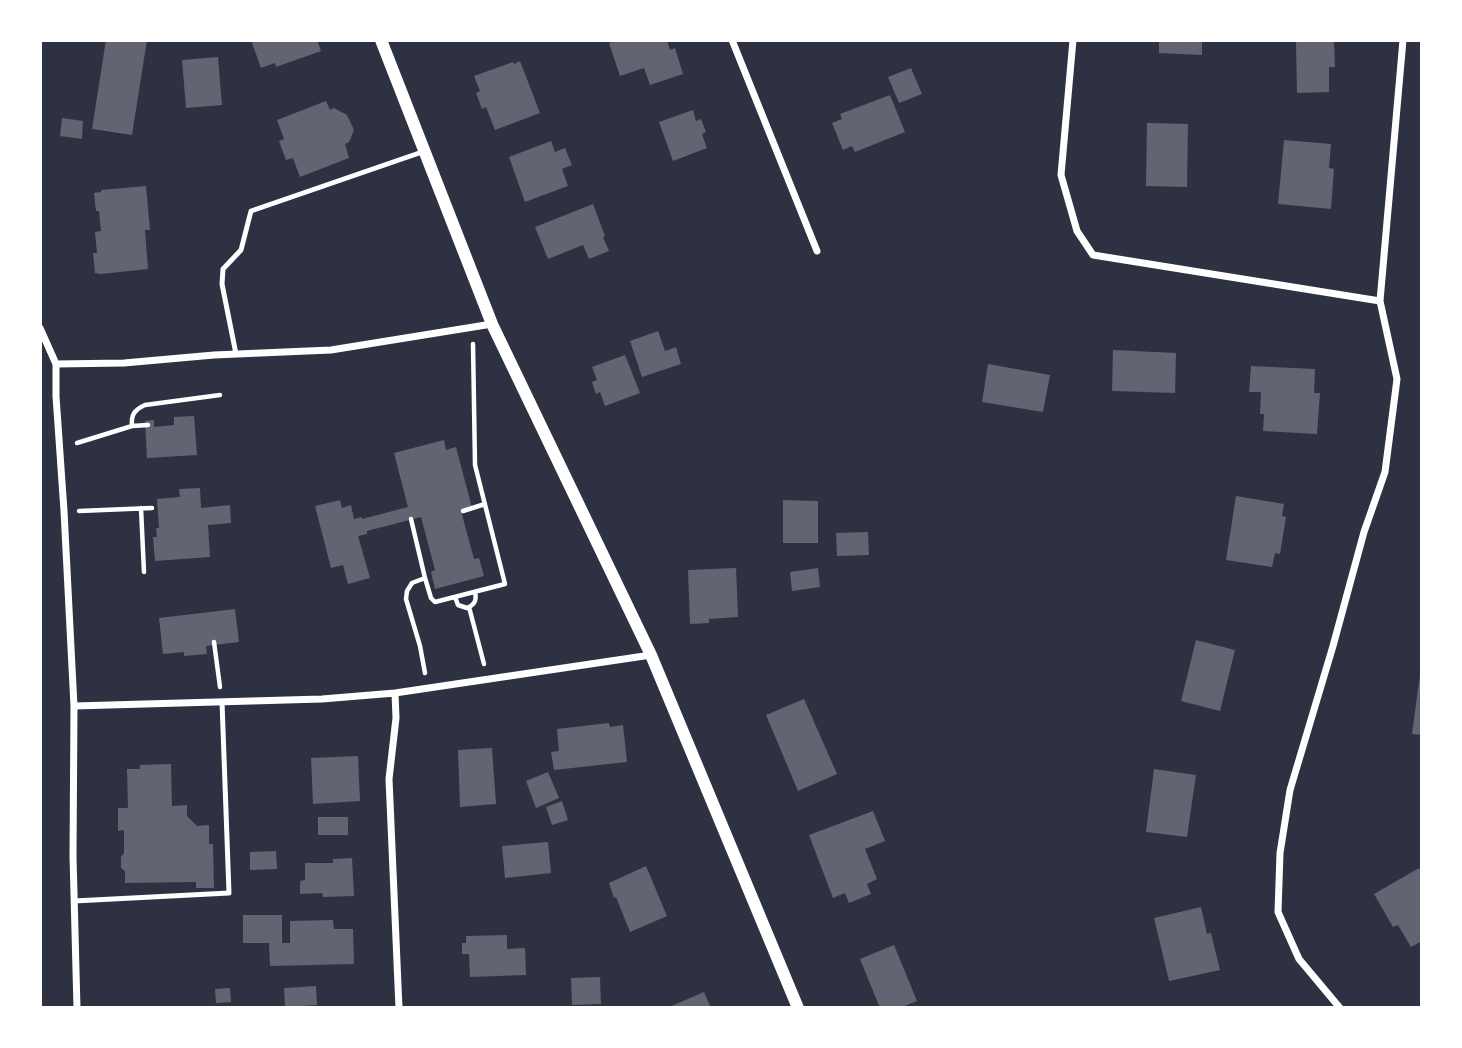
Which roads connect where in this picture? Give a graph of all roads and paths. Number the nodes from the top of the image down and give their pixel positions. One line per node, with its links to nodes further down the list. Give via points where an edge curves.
1 (381, 40): 5 (street)
2 (732, 40): 6 (street)
3 (1073, 40): 7 (street, via 1061,174 1077,231 1093,255)
4 (1403, 40): 7 (street)
5 (425, 151): 8 (street); 11 (lane, via 251,211 241,250 223,269)
6 (817, 251)
7 (1380, 301): 39 (street, via 1397,379 1385,472 1290,790 1280,853 1278,912 1300,959)
8 (492, 324): 9 (street); 29 (street)
9 (473, 327): 11 (street, via 331,350); 17 (path, via 475,465)
10 (40, 328): 12 (street)
11 (236, 354): 12 (street)
12 (56, 364): 16 (street)
13 (220, 395): 15 (path, via 145,405 135,409)
14 (148, 425): 15 (path)
15 (132, 426): 16 (path)
16 (60, 449): 20 (street)
17 (485, 504): 21 (path); 25 (path, via 505,584)
18 (141, 508): 19 (path); 20 (path); 23 (path)
19 (152, 508)
20 (64, 511): 34 (street)
21 (463, 511)
22 (411, 519): 24 (path)
23 (144, 572)
24 (425, 579): 26 (path, via 436,602); 31 (path, via 412,583 406,599)
25 (475, 592): 26 (path); 27 (path)
26 (454, 597): 27 (path, via 458,604)
27 (469, 607): 30 (path)
28 (214, 642): 33 (path)
29 (651, 654): 30 (street); 38 (street)
30 (488, 679): 31 (street)
31 (427, 687): 32 (street)
32 (395, 693): 33 (street); 37 (street, via 390,779)
33 (222, 702): 34 (street); 35 (lane, via 229,892)
34 (74, 706): 35 (street)
35 (74, 901): 36 (street)
36 (77, 1008)
37 (399, 1008)
38 (798, 1008)
39 (1340, 1008)

